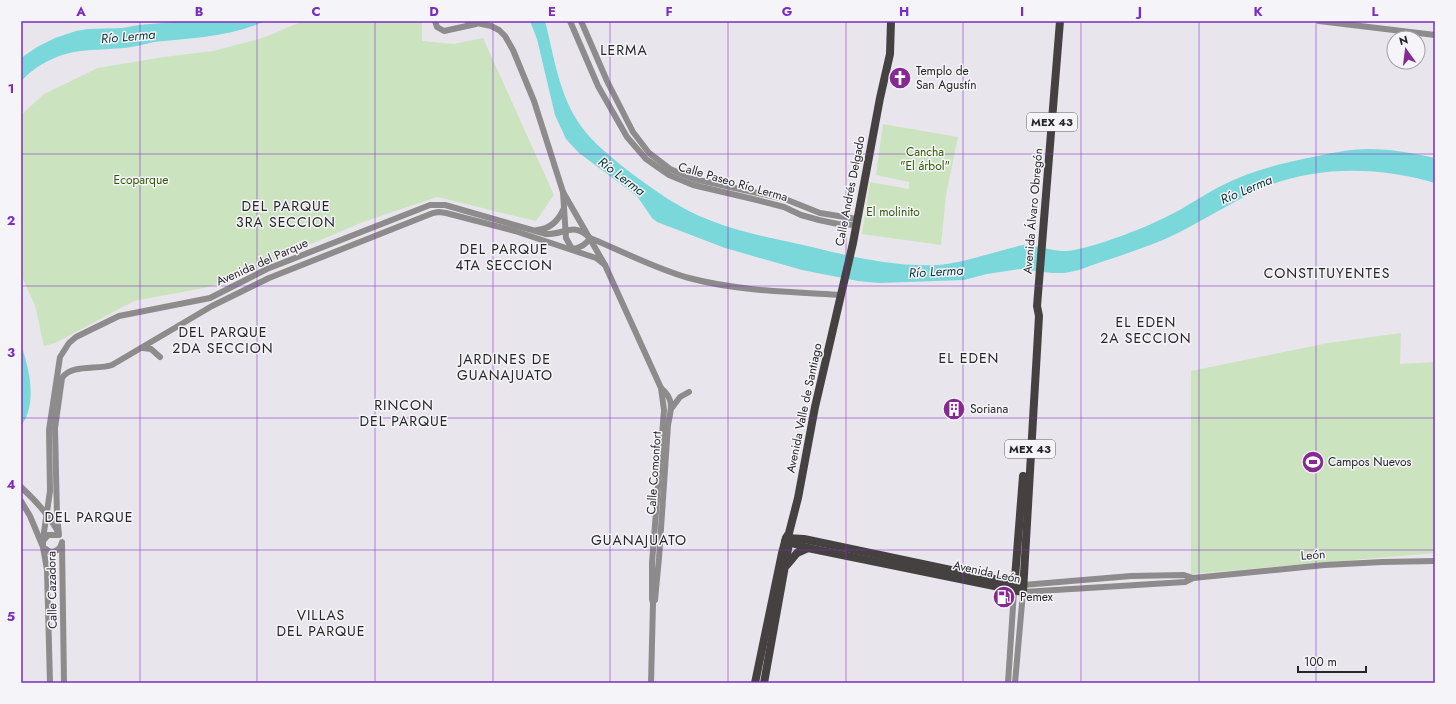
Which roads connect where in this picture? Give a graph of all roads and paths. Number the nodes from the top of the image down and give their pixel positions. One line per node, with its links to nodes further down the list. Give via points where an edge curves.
1 (435, 21): 8 (street, via 437,27 444,31)
2 (468, 21): 9 (street)
3 (570, 21): 13 (street, Calle Paseo Río Lerma, via 598,86 627,137 646,159 669,175 693,185 784,207 819,220 838,224)
4 (581, 21): 13 (street, Calle Paseo Río Lerma, via 632,132 649,153 670,169 694,180 785,199 820,213)
5 (891, 21): 13 (main road, Calle Andrés Delgado, via 890,54)
6 (1060, 21): 39 (main road, Avenida Álvaro Obregón / MEX 43, via 1037,306 1032,335)
7 (1319, 21): 10 (street)
8 (461, 24): 9 (street)
9 (481, 24): 11 (street, via 491,26 502,33 513,50 534,101)
10 (1435, 36)
11 (563, 192): 12 (street); 16 (street)
12 (565, 205): 14 (street, via 554,223); 15 (street)
13 (857, 222): 19 (main road, Calle Andrés Delgado)
14 (535, 230): 15 (street, Avenida del Parque, via 549,234); 22 (street, Avenida del Parque, via 445,204 430,205 267,269 210,298 128,313 110,320 69,343 60,357)
15 (566, 231): 16 (street, Avenida del Parque, via 584,231); 17 (street, via 567,241)
16 (590, 238): 17 (street, via 584,245); 18 (street); 19 (street, Avenida del Parque, via 674,273 703,281 759,290)
17 (572, 249): 18 (street, Avenida del Parque, via 596,258); 20 (street, Avenida del Parque, via 481,221 446,213 433,213 269,278 212,306)
18 (605, 265): 24 (street)
19 (841, 291): 32 (main road, Avenida Valle de Santiago)
20 (143, 348): 21 (street, via 151,349); 22 (street, Avenida del Parque, via 112,365 71,370)
21 (160, 357)
22 (60, 378): 27 (street, via 49,430); 31 (street, via 55,428)
23 (689, 392): 25 (street, via 680,397)
24 (665, 394): 25 (street, Calle Comonfort, via 671,403); 40 (street, Calle Comonfort, via 652,563)
25 (671, 409): 40 (street, Calle Comonfort, via 656,599)
26 (21, 487): 28 (street, Calle Cazadora)
27 (50, 491): 28 (street, via 43,498); 30 (street)
28 (32, 497): 30 (street, Calle Cazadora)
29 (21, 501): 34 (street, Calle Cazadora)
30 (47, 514): 31 (street, Calle Cazadora); 34 (street)
31 (59, 535): 33 (street, Calle Cazadora); 34 (street, via 48,535)
32 (788, 539): 35 (main road, Avenida León); 37 (main road, Avenida Valle de Santiago); 39 (main road, Avenida León, via 804,539); 44 (main road, Avenida Valle de Santiago)
33 (62, 542): 34 (street, via 60,548 54,552 47,550); 42 (street, Calle Cazadora)
34 (43, 544): 41 (street, Calle Cazadora, via 48,582)
35 (808, 548): 37 (main road, via 791,559); 39 (main road, Avenida León)
36 (1435, 561): 38 (street, León, via 1325,565)
37 (784, 574): 45 (main road, Avenida Valle de Santiago)
38 (1190, 578): 39 (street, Avenida León)
39 (1019, 588): 46 (street, Avenida Álvaro Obregón); 47 (street, Avenida Álvaro Obregón)
40 (653, 602): 43 (street, Calle Comonfort)
41 (50, 683)
42 (64, 683)
43 (651, 683)
44 (755, 683)
45 (764, 683)
46 (1008, 683)
47 (1015, 683)

